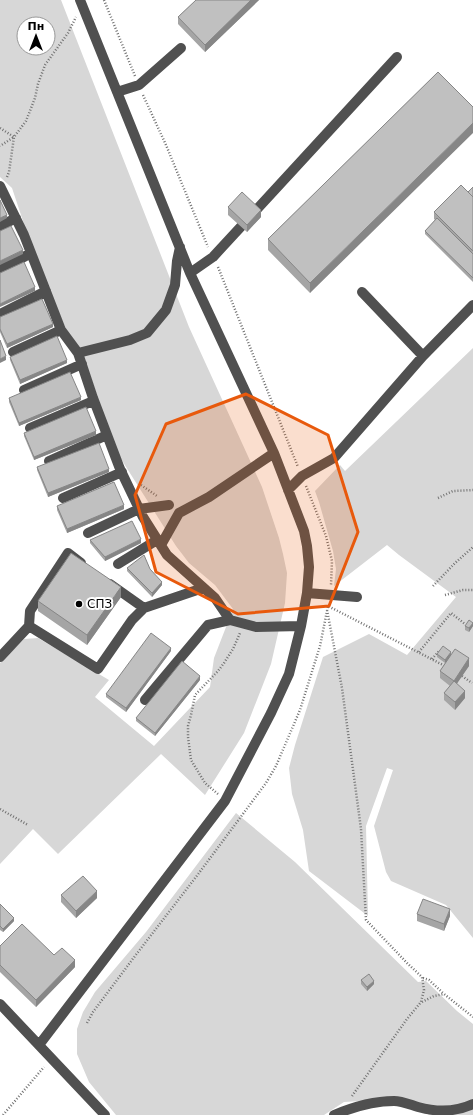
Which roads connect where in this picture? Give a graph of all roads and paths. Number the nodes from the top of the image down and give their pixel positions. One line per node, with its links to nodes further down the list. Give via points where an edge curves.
1 (104, 0): 5 (path)
2 (81, 2): 6 (street); 8 (path, via 68,33 46,65 26,121)
3 (181, 48): 5 (street)
4 (397, 57): 15 (street)
5 (139, 85): 6 (street); 15 (path)
6 (117, 92): 13 (street)
7 (0, 128): 8 (path)
8 (14, 137): 9 (path); 10 (path, via 9,172)
9 (0, 146)
10 (1, 187): 11 (street)
11 (16, 218): 12 (street); 14 (street)
12 (0, 226)
13 (180, 247): 17 (street); 24 (street, via 175,285 166,310 146,333 130,340)
14 (31, 253): 16 (street); 18 (street)
15 (213, 257): 17 (street); 34 (path)
16 (0, 270)
17 (190, 273): 31 (street)
18 (46, 291): 21 (street); 22 (street)
19 (362, 292): 25 (street)
20 (473, 305): 25 (street)
21 (0, 314)
22 (61, 330): 23 (street); 24 (street)
23 (13, 352)
24 (78, 353): 26 (street)
25 (423, 356): 34 (street, via 334,458)
26 (82, 364): 27 (street); 28 (street)
27 (24, 390)
28 (93, 400): 29 (street); 30 (street)
29 (30, 428)
30 (107, 434): 32 (street); 33 (street)
31 (274, 453): 35 (street); 42 (street, via 209,497 179,513)
32 (49, 461)
33 (122, 472): 37 (street); 39 (path); 40 (street)
34 (302, 476): 35 (street); 52 (path, via 326,536 332,561)
35 (288, 490): 50 (street, via 307,546)
36 (473, 490): 38 (path, via 453,491)
37 (63, 498)
38 (438, 498)
39 (169, 505): 40 (street)
40 (139, 509): 41 (street); 42 (street)
41 (88, 532)
42 (159, 542): 44 (street); 48 (street, via 167,556)
43 (473, 547): 47 (path)
44 (118, 564)
45 (88, 569): 59 (street, via 68,553 30,611)
46 (100, 577): 55 (street)
47 (433, 586)
48 (203, 588): 55 (street); 56 (street, via 215,598)
49 (473, 590): 51 (path)
50 (307, 593): 52 (street); 60 (street)
51 (445, 594)
52 (329, 595): 53 (street); 54 (path)
53 (357, 597)
54 (327, 607): 62 (path); 72 (path, via 342,688 361,829 366,920); 77 (path, via 320,646 300,710 276,766)
55 (144, 608): 59 (street, via 132,620 98,669)
56 (230, 620): 57 (street); 68 (street, via 208,625)
57 (243, 623): 60 (street, via 256,626); 69 (path, via 233,649 224,663 194,695 188,726 192,760 205,783)
58 (465, 624): 62 (path, via 451,613)
59 (29, 626): 63 (street)
60 (301, 626): 69 (street, via 289,674)
61 (438, 651): 64 (path)
62 (419, 652): 64 (path)
63 (0, 658)
64 (432, 659): 65 (path)
65 (448, 667)
66 (462, 676): 67 (path)
67 (472, 683)
68 (145, 700)
69 (225, 801): 78 (street)
70 (0, 809): 71 (path)
71 (28, 825)
72 (422, 977): 73 (path); 74 (path, via 424,990)
73 (444, 994): 74 (path); 76 (path)
74 (421, 1002): 82 (path)
75 (0, 1004): 78 (street)
76 (473, 1017)
77 (87, 1023)
78 (40, 1045): 79 (street)
79 (52, 1058): 83 (path); 84 (street)
80 (473, 1104): 81 (street, via 457,1110 439,1111 396,1101 368,1103)
81 (357, 1111): 82 (street)
82 (337, 1114)
83 (3, 1115)
84 (105, 1115)

